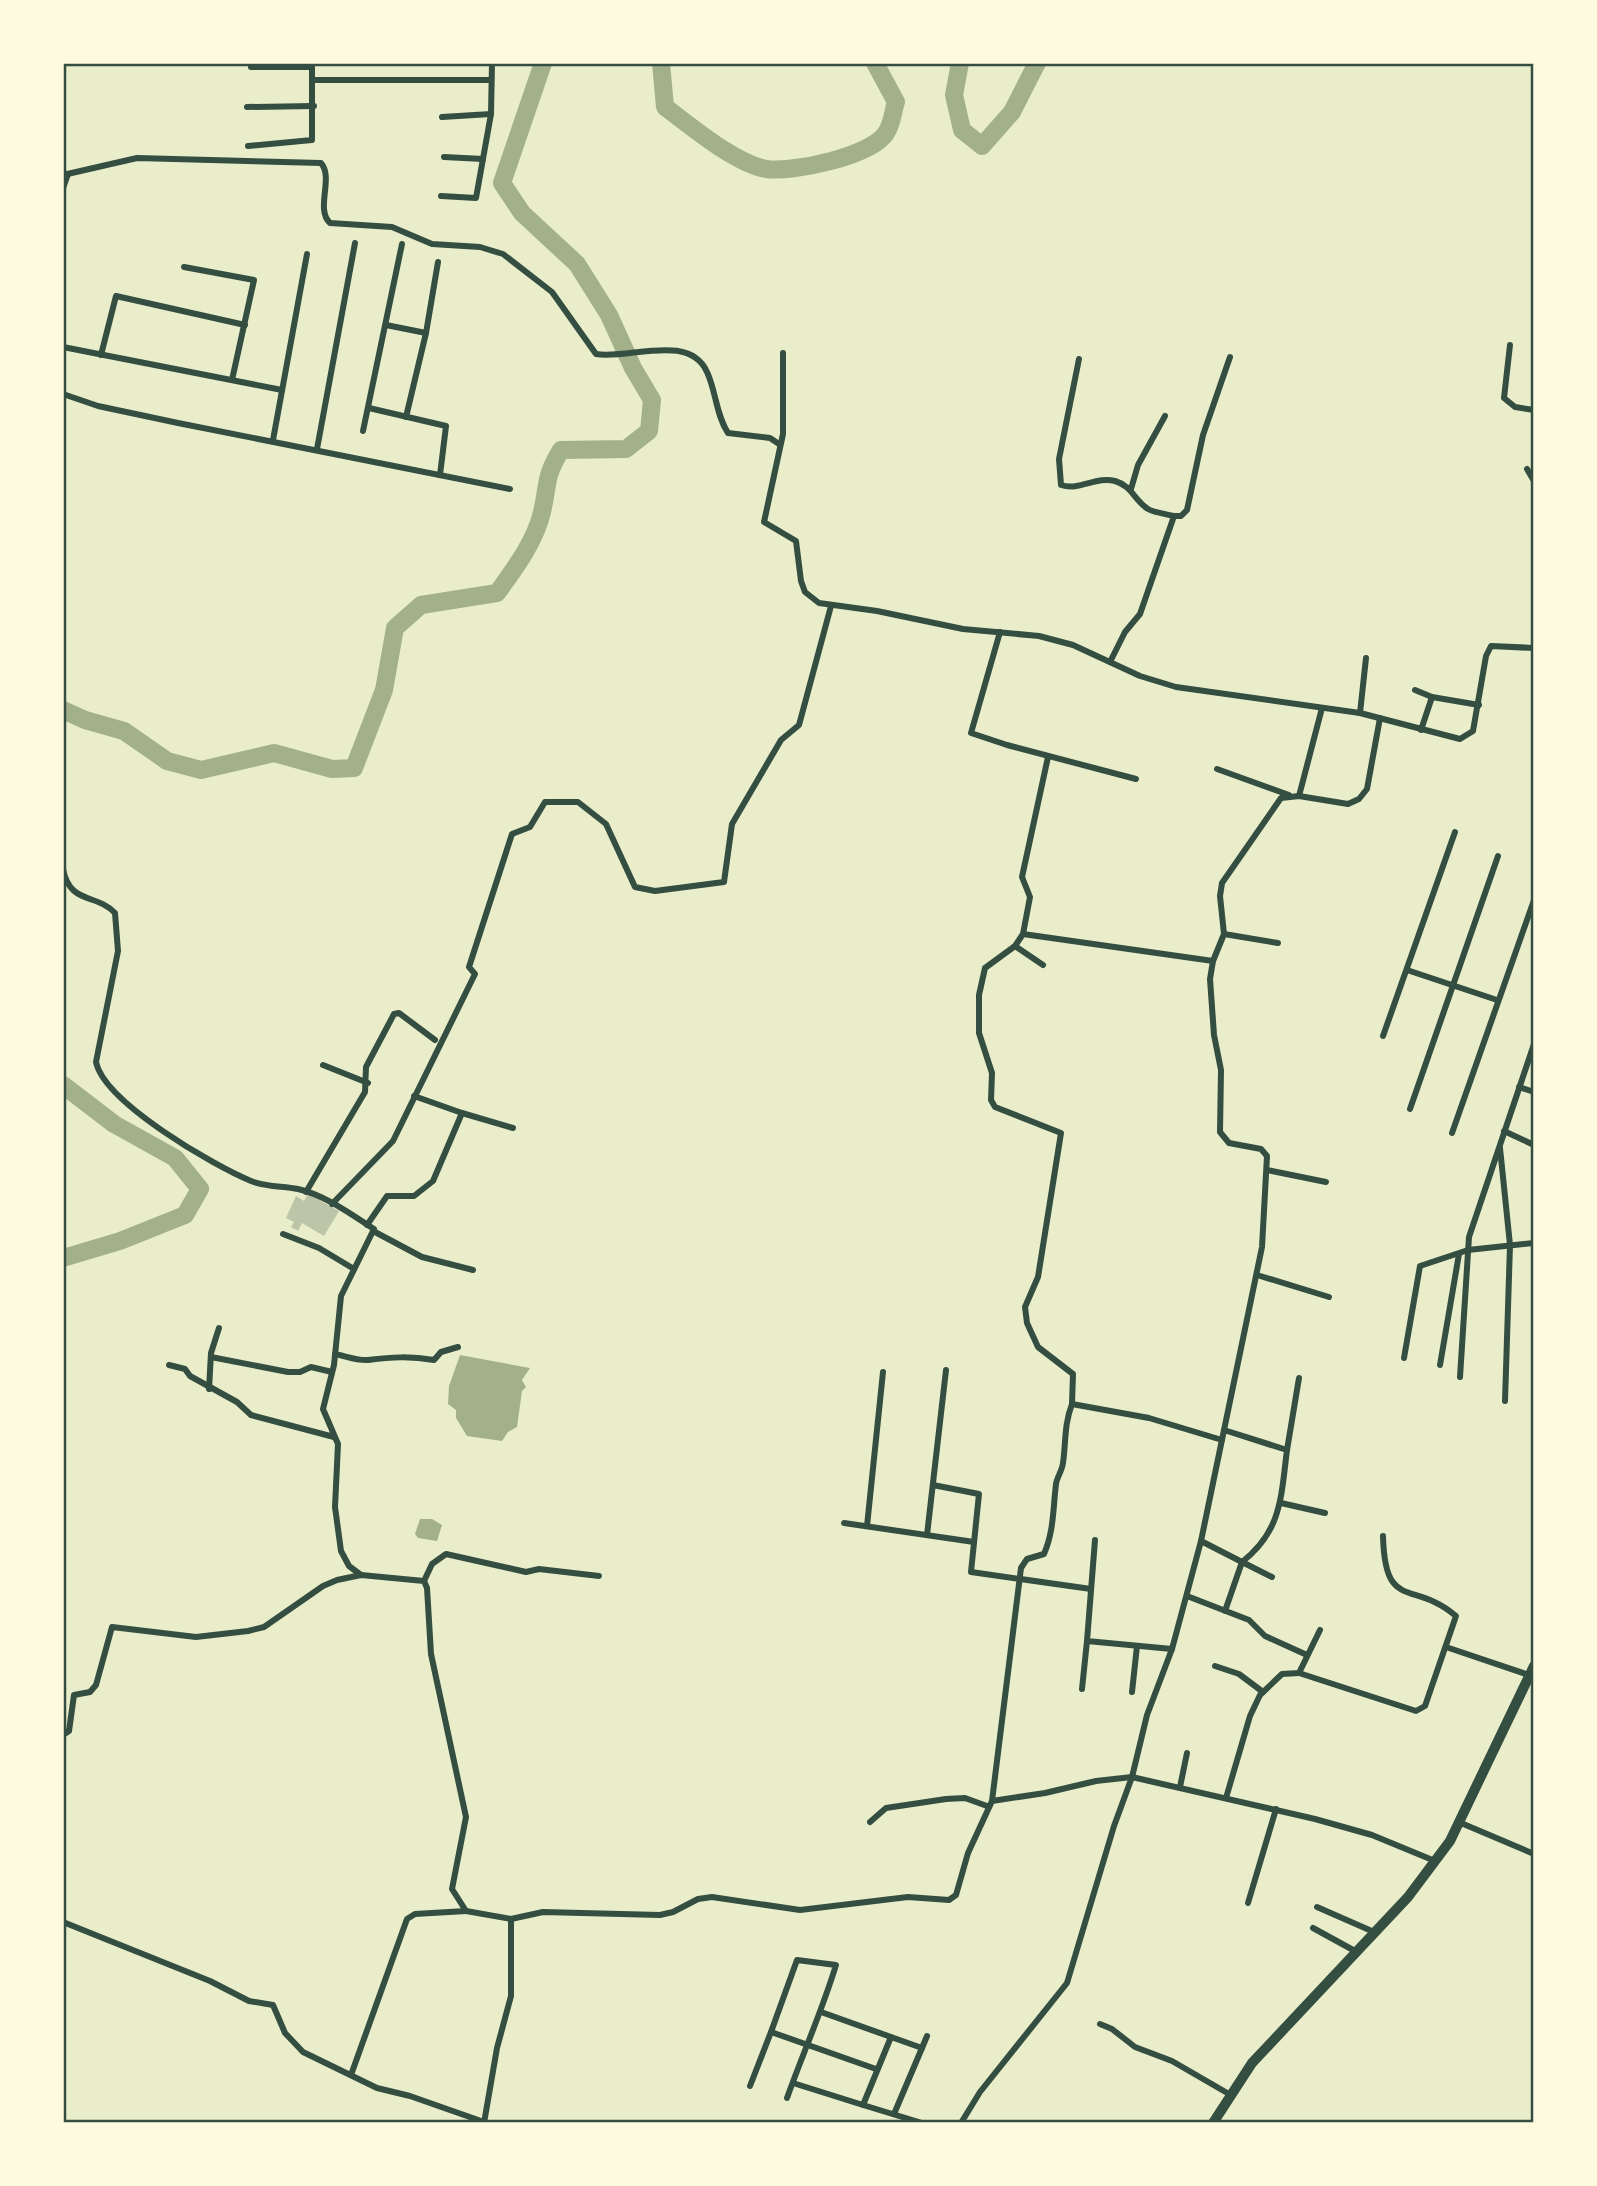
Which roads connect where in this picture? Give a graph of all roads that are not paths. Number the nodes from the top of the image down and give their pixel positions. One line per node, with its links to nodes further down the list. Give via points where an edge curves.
1 (251, 63): 3 (street, via 251,67)
2 (492, 63): 5 (street)
3 (312, 65): 4 (street)
4 (313, 80): 5 (street); 6 (street)
5 (491, 80): 8 (street)
6 (314, 106): 7 (street); 10 (street, via 310,142)
7 (247, 107)
8 (491, 114): 9 (street); 12 (street)
9 (442, 117)
10 (248, 146)
11 (444, 157): 12 (street)
12 (483, 159): 15 (street, via 476,198)
13 (66, 175): 14 (street); 39 (street, via 136,158 321,163 326,170 328,221 386,226 441,246 492,250 552,292 596,354 672,350 697,360 708,372 728,433 770,438)
14 (63, 188)
15 (441, 196)
16 (355, 243): 40 (street)
17 (402, 244): 22 (street)
18 (307, 254): 31 (street)
19 (438, 262): 23 (street)
20 (184, 267): 21 (street, via 254,280)
21 (245, 325): 27 (street, via 116,296); 30 (street)
22 (386, 325): 23 (street); 33 (street)
23 (426, 332): 36 (street)
24 (1510, 345): 34 (street, via 1504,398 1515,407)
25 (63, 347): 27 (street)
26 (783, 353): 39 (street, via 784,418)
27 (101, 355): 30 (street)
28 (1230, 357): 46 (street, via 1203,435 1187,510)
29 (1079, 359): 45 (street, via 1059,480 1061,485 1077,487 1106,480)
30 (232, 380): 31 (street)
31 (282, 390): 38 (street)
32 (63, 394): 38 (street, via 111,409)
33 (369, 408): 36 (street); 37 (street)
34 (1534, 410)
35 (1165, 416): 45 (street, via 1138,465)
36 (406, 417): 42 (street, via 446,426)
37 (363, 431)
38 (273, 440): 40 (street)
39 (779, 444): 47 (street, via 764,522 796,541 805,592)
40 (317, 449): 42 (street)
41 (1527, 469): 43 (street)
42 (440, 475): 44 (street)
43 (1534, 481)
44 (510, 489)
45 (1131, 489): 46 (street, via 1146,508)
46 (1174, 516): 51 (street, via 1140,614 1125,632)
47 (831, 606): 48 (street); 84 (street, via 799,725 781,740 732,824 724,882 655,891 635,887 606,824 578,802 545,802 530,827 512,834 469,967 475,975)
48 (1000, 632): 51 (street, via 1040,636); 59 (street, via 971,733)
49 (1534, 648): 54 (street, via 1491,646)
50 (1366, 658): 56 (street)
51 (1111, 662): 55 (street, via 1176,687)
52 (1415, 690): 53 (street)
53 (1432, 697): 54 (street); 58 (street)
54 (1479, 705): 58 (street, via 1474,731 1464,738)
55 (1322, 708): 56 (street); 63 (street)
56 (1360, 713): 57 (street)
57 (1380, 718): 58 (street); 63 (street, via 1367,789 1359,799 1348,804)
58 (1421, 730)
59 (1048, 757): 61 (street); 68 (street, via 1021,877 1030,897)
60 (1217, 769): 62 (street)
61 (1136, 779)
62 (1289, 795): 63 (street); 69 (street, via 1276,802 1222,883)
63 (1299, 796)
64 (1455, 832): 74 (street)
65 (1498, 856): 75 (street)
66 (63, 869): 94 (street, via 69,887 114,911 117,920 118,951 96,1062 106,1080 150,1123 221,1166 259,1184)
67 (1534, 900): 76 (street)
68 (1023, 934): 71 (street); 72 (street)
69 (1224, 934): 70 (street); 72 (street)
70 (1278, 943)
71 (1015, 946): 73 (street); 121 (street, via 985,968 979,1033 992,1073 995,1107 1061,1133 1038,1277 1025,1307 1038,1347 1072,1373)
72 (1213, 961): 92 (street, via 1211,1005 1221,1070 1220,1132 1229,1143 1261,1149 1267,1156)
73 (1043, 965)
74 (1407, 970): 75 (street); 77 (street)
75 (1451, 986): 76 (street); 85 (street)
76 (1497, 1000): 89 (street)
77 (1383, 1036)
78 (435, 1040): 81 (street, via 399,1013 394,1014 366,1067)
79 (1534, 1044): 82 (street)
80 (323, 1065): 81 (street)
81 (368, 1083): 94 (street)
82 (1519, 1087): 83 (street); 88 (street)
83 (1534, 1092)
84 (414, 1096): 86 (street); 95 (street, via 393,1141)
85 (1410, 1109)
86 (462, 1113): 87 (street); 96 (street, via 433,1181 414,1196 387,1196)
87 (513, 1128)
88 (1504, 1132): 90 (street); 91 (street)
89 (1452, 1133)
90 (1534, 1144)
91 (1500, 1146): 100 (street); 101 (street)
92 (1267, 1170): 93 (street); 105 (street)
93 (1326, 1182)
94 (306, 1192): 95 (street)
95 (332, 1204): 96 (street)
96 (367, 1225): 97 (street)
97 (375, 1232): 103 (street); 104 (street, via 422,1257)
98 (283, 1234): 103 (street)
99 (1534, 1242): 100 (street)
100 (1510, 1245): 101 (street); 120 (street)
101 (1468, 1251): 102 (street); 117 (street)
102 (1459, 1254): 111 (street, via 1420,1266); 113 (street)
103 (354, 1269): 109 (street, via 341,1296)
104 (473, 1270)
105 (1257, 1275): 106 (street); 122 (street)
106 (1329, 1297)
107 (219, 1328): 110 (street)
108 (458, 1347): 109 (street, via 441,1352 434,1360 407,1355 367,1361)
109 (335, 1354): 115 (street)
110 (211, 1357): 115 (street, via 288,1371 311,1367); 119 (street)
111 (1404, 1357)
112 (169, 1365): 119 (street, via 185,1369)
113 (1440, 1365)
114 (946, 1370): 126 (street)
115 (332, 1372): 123 (street, via 323,1409)
116 (883, 1372): 130 (street)
117 (1460, 1377)
118 (1299, 1378): 125 (street)
119 (209, 1389): 123 (street, via 231,1398 251,1415)
120 (1505, 1401)
121 (1072, 1404): 124 (street, via 1149,1418); 141 (street, via 1048,1542 1044,1554 1023,1562)
122 (1224, 1430): 124 (street); 125 (street)
123 (334, 1437): 137 (street, via 341,1551)
124 (1222, 1440): 134 (street)
125 (1287, 1450): 127 (street)
126 (933, 1485): 131 (street); 135 (street, via 979,1494)
127 (1281, 1503): 128 (street); 136 (street, via 1268,1532)
128 (1325, 1513)
129 (844, 1523): 130 (street)
130 (867, 1526): 131 (street)
131 (927, 1535): 135 (street)
132 (1383, 1536): 148 (street, via 1385,1568 1392,1584 1456,1616)
133 (1095, 1540): 142 (street)
134 (1201, 1541): 136 (street); 143 (street)
135 (974, 1542): 141 (street, via 971,1572)
136 (1242, 1562): 139 (street); 144 (street)
137 (361, 1575): 140 (street); 157 (street, via 329,1582 256,1630 204,1637 112,1627 96,1685 90,1692 74,1695 69,1731)
138 (599, 1576): 140 (street, via 539,1569 526,1572 446,1554 432,1564)
139 (1272, 1577)
140 (424, 1580): 170 (street, via 431,1654 466,1817 452,1883)
141 (1019, 1580): 142 (street); 162 (street)
142 (1091, 1589): 146 (street)
143 (1187, 1595): 144 (street); 149 (street)
144 (1225, 1611): 150 (street)
145 (1320, 1630): 150 (street)
146 (1087, 1641): 147 (street); 154 (street)
147 (1137, 1646): 149 (street); 155 (street)
148 (1446, 1647): 152 (street); 153 (street, via 1425,1706 1419,1711)
149 (1172, 1649): 159 (street, via 1147,1715)
150 (1307, 1655): 153 (street)
151 (1215, 1666): 156 (street, via 1239,1674)
152 (1532, 1670): 165 (main road)
153 (1299, 1673): 156 (street, via 1282,1674)
154 (1082, 1689)
155 (1132, 1692)
156 (1262, 1692): 161 (street, via 1250,1716)
157 (63, 1735)
158 (1187, 1753): 160 (street)
159 (1132, 1777): 160 (street); 162 (street); 193 (street, via 1067,1983 980,2092)
160 (1180, 1787): 161 (street)
161 (1226, 1798): 163 (street)
162 (989, 1803): 164 (street, via 965,1798 886,1808); 171 (street, via 952,1899 908,1896 800,1910 705,1898 660,1915 543,1912)
163 (1276, 1809): 167 (street, via 1372,1835); 168 (street)
164 (870, 1822)
165 (1461, 1823): 166 (street); 167 (main road)
166 (1534, 1854)
167 (1436, 1861): 174 (main road)
168 (1248, 1903)
169 (1317, 1907): 174 (street)
170 (466, 1911): 171 (street); 184 (street, via 415,1914 407,1919)
171 (511, 1919): 191 (street, via 511,1996)
172 (63, 1922): 184 (street, via 249,2001 274,2005 294,2045)
173 (1312, 1928): 175 (street)
174 (1374, 1932): 175 (main road)
175 (1355, 1951): 187 (main road)
176 (821, 2011): 178 (street, via 836,1965 797,1960); 180 (street); 181 (street)
177 (1100, 2024): 187 (street, via 1135,2047 1172,2061)
178 (772, 2032): 181 (street); 186 (street)
179 (927, 2036): 182 (street)
180 (891, 2037): 182 (street); 183 (street)
181 (808, 2047): 183 (street); 185 (street)
182 (922, 2048): 190 (street)
183 (876, 2069): 189 (street)
184 (351, 2075): 191 (street)
185 (793, 2083): 188 (street); 189 (street)
186 (750, 2086)
187 (1229, 2094): 194 (main road)
188 (787, 2098)
189 (863, 2105): 190 (street)
190 (894, 2114): 192 (street)
191 (484, 2123)
192 (922, 2123)
193 (961, 2123)
194 (1213, 2123)

